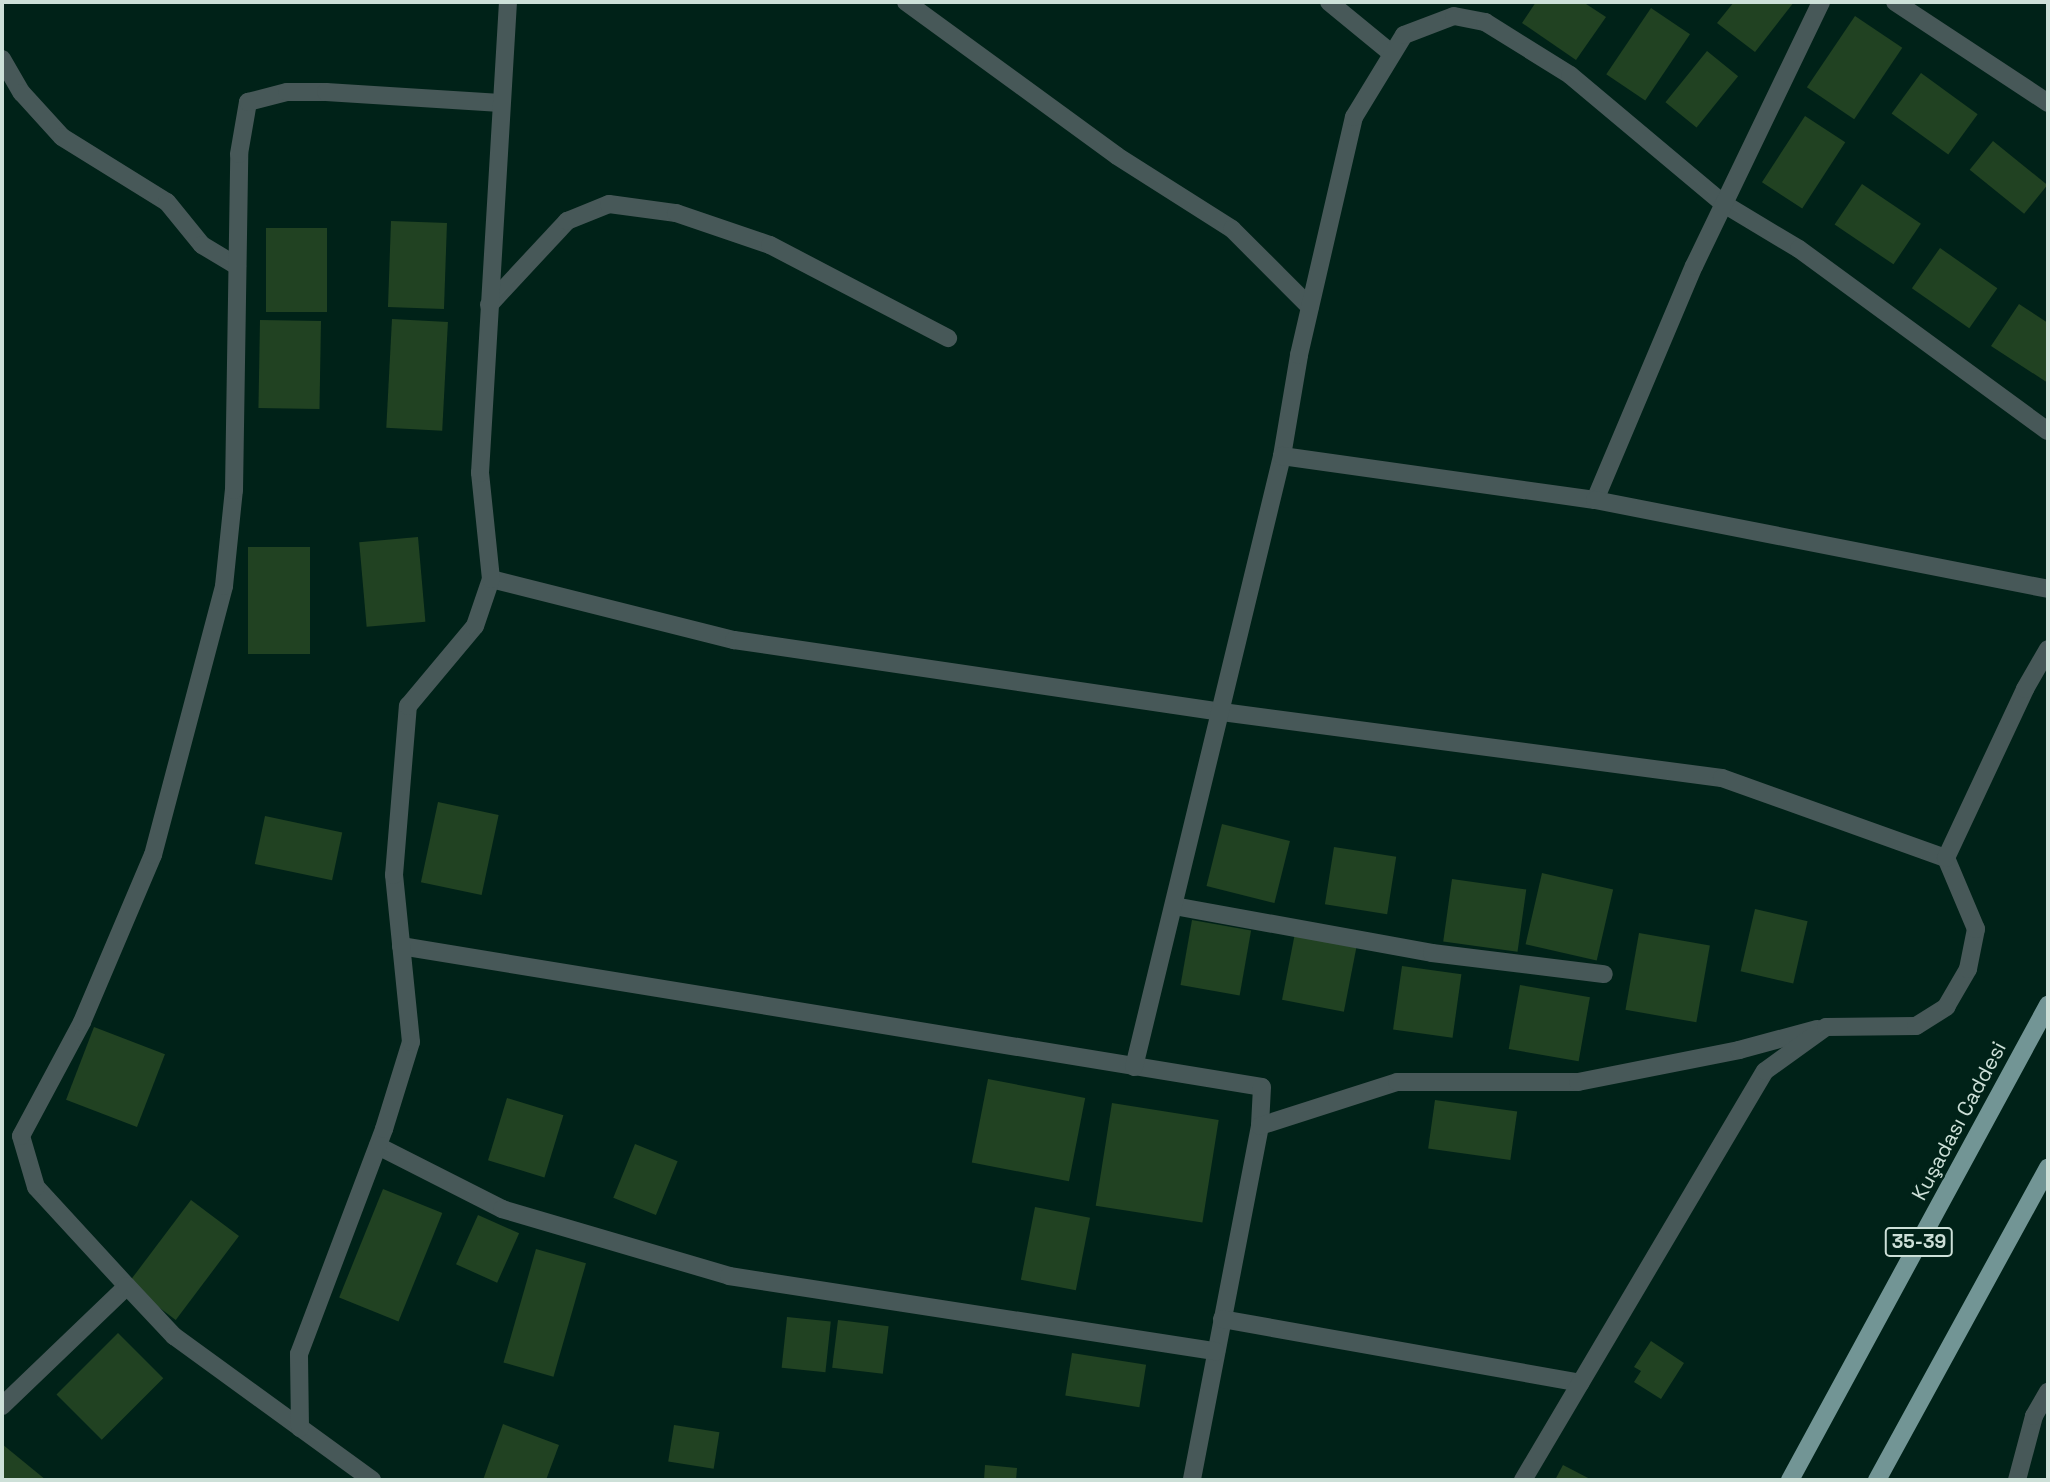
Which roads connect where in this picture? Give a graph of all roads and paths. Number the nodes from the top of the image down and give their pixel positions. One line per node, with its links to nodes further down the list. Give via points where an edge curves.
1 (508, 2): 10 (street)
2 (906, 2): 15 (street, via 1117,156 1231,229)
3 (1329, 2): 8 (street)
4 (1441, 2): 7 (street)
5 (1821, 2): 12 (street)
6 (1895, 2): 11 (street)
7 (1454, 16): 8 (street, via 1418,27); 12 (street, via 1485,22 1570,75)
8 (1391, 53): 15 (street, via 1354,117)
9 (2, 59): 13 (street, via 22,93 62,137 167,202 202,245)
10 (501, 103): 13 (street, via 326,92 271,94 248,102 239,154); 14 (street)
11 (2048, 103)
12 (1724, 204): 17 (street, via 1799,249); 19 (street)
13 (237, 266): 34 (street, via 234,490 224,586 153,855 82,1022 21,1136 36,1187)
14 (489, 305): 16 (street, via 567,220 609,204 676,213 770,245); 20 (street, via 480,473)
15 (1310, 307): 18 (street)
16 (948, 338)
17 (2048, 431)
18 (1282, 456): 19 (street); 23 (street)
19 (1595, 500): 21 (street)
20 (491, 579): 23 (street, via 734,640); 26 (street, via 475,626 408,706 394,875)
21 (2048, 589)
22 (2048, 649): 24 (street)
23 (1222, 712): 24 (street, via 1721,778); 25 (street)
24 (1946, 858): 29 (street, via 1976,929 1968,969 1946,1007 1916,1026)
25 (1174, 906): 27 (street, via 1432,953); 30 (street)
26 (401, 946): 30 (street); 32 (street, via 411,1042)
27 (1604, 974)
28 (2048, 1005): 44 (main road, Kuşadası Caddesi / 35-39)
29 (1826, 1027): 31 (street, via 1739,1050 1578,1082 1397,1082); 37 (street, via 1765,1071)
30 (1134, 1067): 31 (street, via 1262,1087)
31 (1260, 1126): 35 (street)
32 (378, 1146): 36 (street, via 502,1209 729,1276); 40 (street, via 299,1354)
33 (2048, 1168): 45 (main road)
34 (127, 1286): 39 (street); 40 (street, via 174,1336)
35 (1222, 1318): 36 (street); 37 (street)
36 (1216, 1351): 42 (street)
37 (1580, 1383): 43 (street)
38 (2048, 1392): 46 (street, via 2034,1416)
39 (2, 1406)
40 (300, 1428): 41 (street)
41 (372, 1480)
42 (1192, 1480)
43 (1523, 1480)
44 (1790, 1480)
45 (1877, 1480)
46 (2017, 1480)

